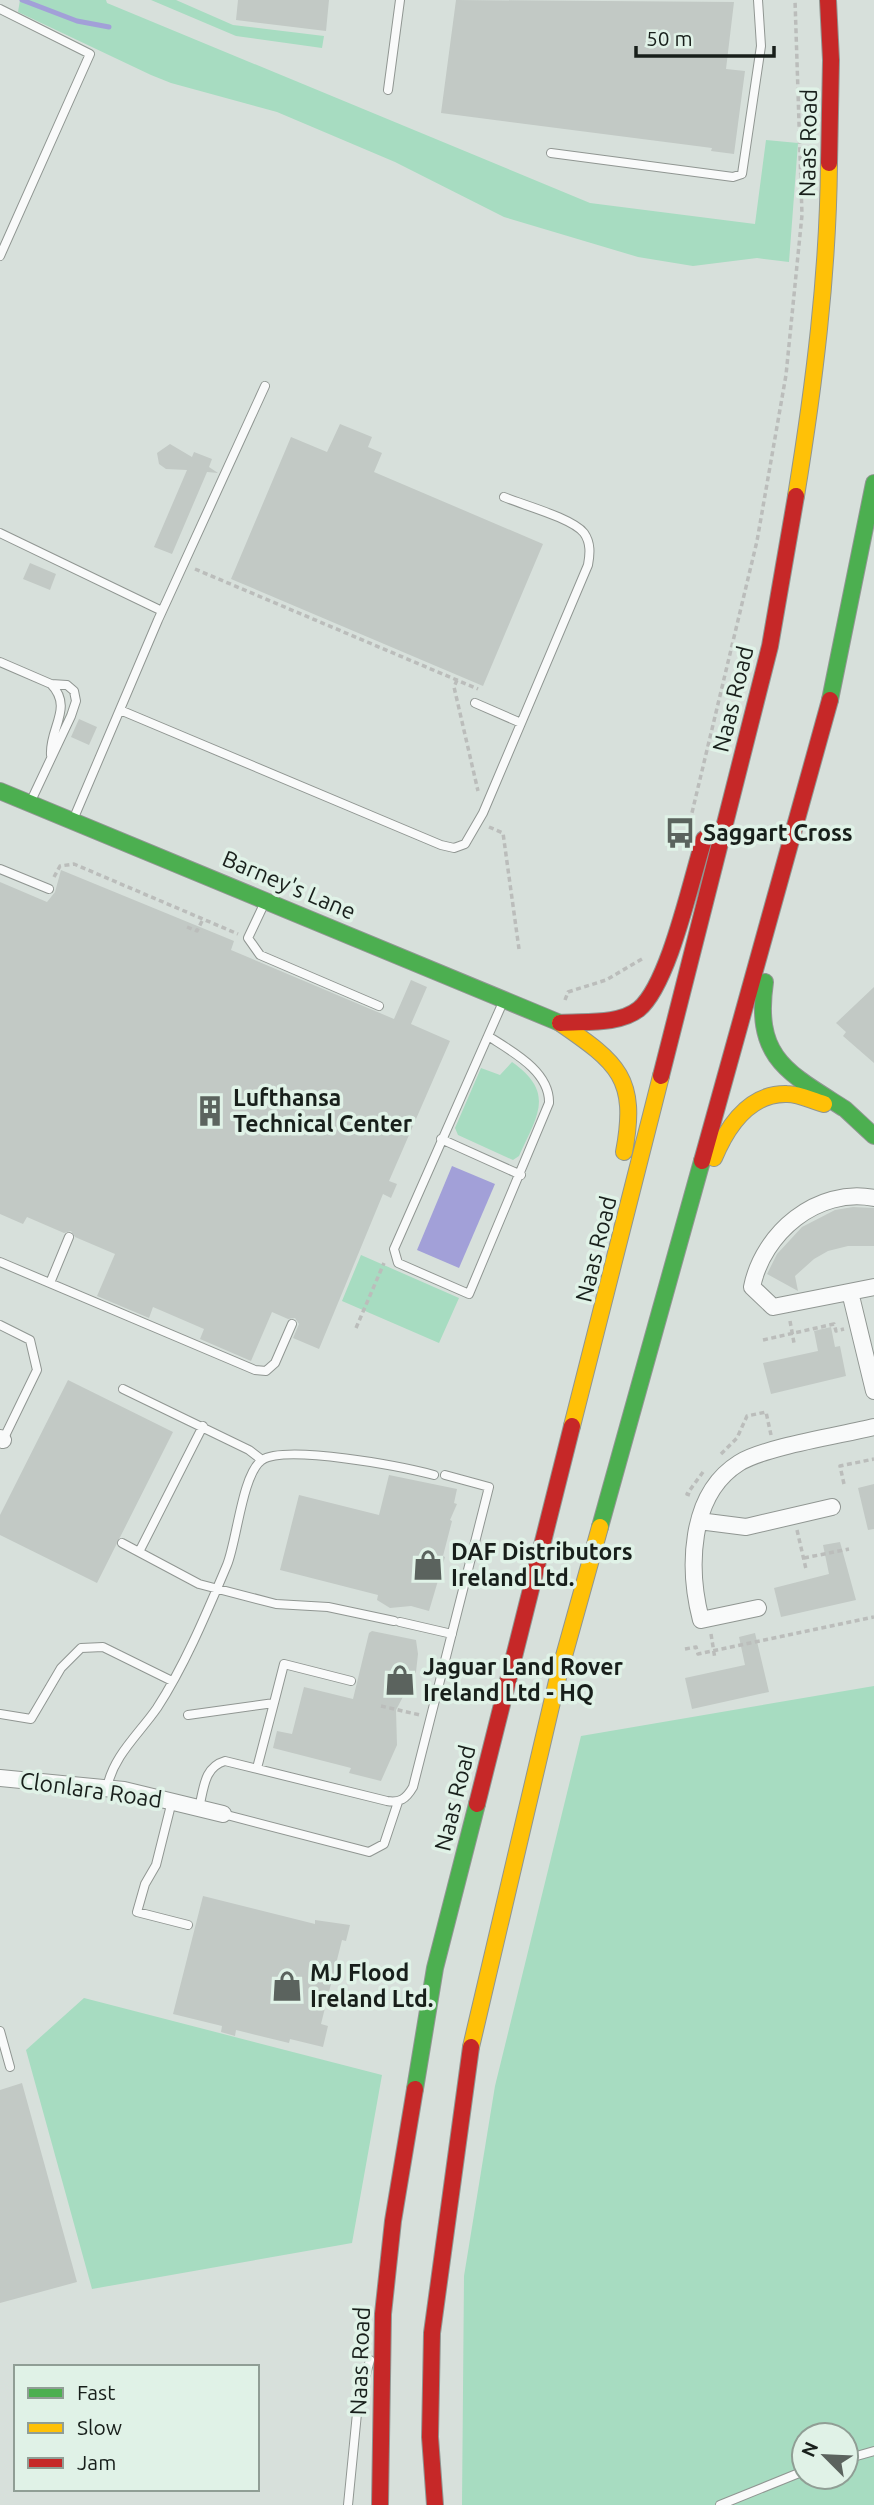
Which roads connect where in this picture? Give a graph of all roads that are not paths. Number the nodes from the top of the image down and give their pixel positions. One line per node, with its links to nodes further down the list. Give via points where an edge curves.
1 (400, 0): 5 (lane)
2 (758, 0): 6 (lane, via 761,46 742,174 733,177)
3 (828, 0): 13 (main road, Naas Road, via 831,148 827,262 810,412)
4 (0, 9): 7 (lane, via 90,54)
5 (388, 90)
6 (551, 153)
7 (0, 256)
8 (265, 386): 12 (lane)
9 (874, 484): 23 (main road, via 830,702)
10 (504, 497): 18 (lane, via 574,526 585,534 590,550 588,565)
11 (0, 533): 12 (lane)
12 (162, 611): 17 (lane)
13 (770, 646): 29 (main road, via 658,987 638,1010 618,1019); 57 (main road, Naas Road)
14 (0, 662): 15 (lane)
15 (51, 684): 19 (lane, via 62,700 62,712 50,744); 19 (lane, via 67,685 76,701)
16 (475, 703): 18 (lane)
17 (120, 709): 18 (lane, via 454,848 465,844 483,813); 22 (lane)
18 (521, 723)
19 (51, 755): 21 (lane)
20 (0, 791): 21 (main road, Barney's Lane)
21 (30, 803): 22 (main road, Barney's Lane)
22 (74, 820): 26 (main road, Barney's Lane)
23 (792, 837): 31 (main road, via 785,900 760,1005 765,1042 783,1069); 40 (main road)
24 (0, 869): 25 (lane)
25 (49, 889)
26 (265, 900): 27 (main road, Barney's Lane); 28 (lane, via 248,938 260,955)
27 (504, 999): 29 (main road, Barney's Lane); 30 (lane)
28 (379, 1006)
29 (558, 1022): 34 (main road, via 607,1056 627,1089 632,1117)
30 (488, 1036): 33 (lane); 35 (lane, via 526,1062 549,1094 547,1111)
31 (845, 1109): 32 (main road); 40 (main road, via 786,1094 760,1099 742,1111 720,1142)
32 (874, 1136)
33 (441, 1139): 35 (lane); 35 (lane, via 394,1250 398,1264 469,1294)
34 (619, 1169)
35 (520, 1175)
36 (874, 1198): 42 (street, via 857,1195 803,1211 778,1233 756,1265 752,1287 773,1307)
37 (69, 1237): 39 (lane)
38 (0, 1262): 39 (lane)
39 (50, 1283): 43 (lane, via 254,1370 267,1371 275,1363)
40 (666, 1286): 81 (main road, via 557,1681 472,2037 432,2333 430,2437)
41 (874, 1287): 42 (street)
42 (850, 1292): 47 (street)
43 (292, 1324)
44 (0, 1325): 50 (lane, via 30,1340 37,1370)
45 (577, 1340): 57 (main road)
46 (123, 1389): 48 (lane)
47 (874, 1391)
48 (203, 1426): 51 (lane); 58 (lane)
49 (874, 1427): 55 (street, via 739,1463 716,1486)
50 (1, 1441)
51 (262, 1460): 52 (lane, via 280,1454 390,1463); 59 (lane, via 251,1474 231,1556)
52 (434, 1475)
53 (445, 1475): 61 (lane, via 489,1487)
54 (832, 1507): 55 (street, via 746,1527)
55 (699, 1521): 60 (street, via 693,1561 694,1595 701,1620)
56 (122, 1543): 58 (lane)
57 (544, 1544): 77 (main road, Naas Road, via 435,1968 395,2208)
58 (139, 1552): 59 (lane, via 199,1584)
59 (218, 1587): 61 (lane, via 276,1604 328,1606); 62 (lane)
60 (758, 1608)
61 (452, 1634): 71 (lane, via 413,1787)
62 (172, 1681): 65 (lane, via 103,1647 81,1648 61,1668 31,1719); 69 (lane, via 111,1768)
63 (351, 1681): 64 (lane, via 284,1664)
64 (274, 1703): 66 (lane); 67 (lane)
65 (0, 1714)
66 (188, 1714)
67 (257, 1768): 71 (lane); 72 (lane, via 233,1762 214,1765)
68 (0, 1778): 69 (street, Clonlara Road)
69 (107, 1787): 70 (street, Clonlara Road)
70 (172, 1801): 72 (street, Clonlara Road); 74 (lane, via 156,1865 136,1912)
71 (398, 1802): 73 (lane, via 384,1844 369,1852)
72 (199, 1808): 73 (street, Clonlara Road)
73 (223, 1814)
74 (188, 1925)
75 (0, 2031): 76 (lane)
76 (10, 2067)
77 (383, 2315): 79 (lane, via 358,2403); 80 (main road, Naas Road)
78 (790, 2477): 82 (lane)
79 (348, 2505)
80 (380, 2505)
81 (435, 2505)
82 (720, 2505)

